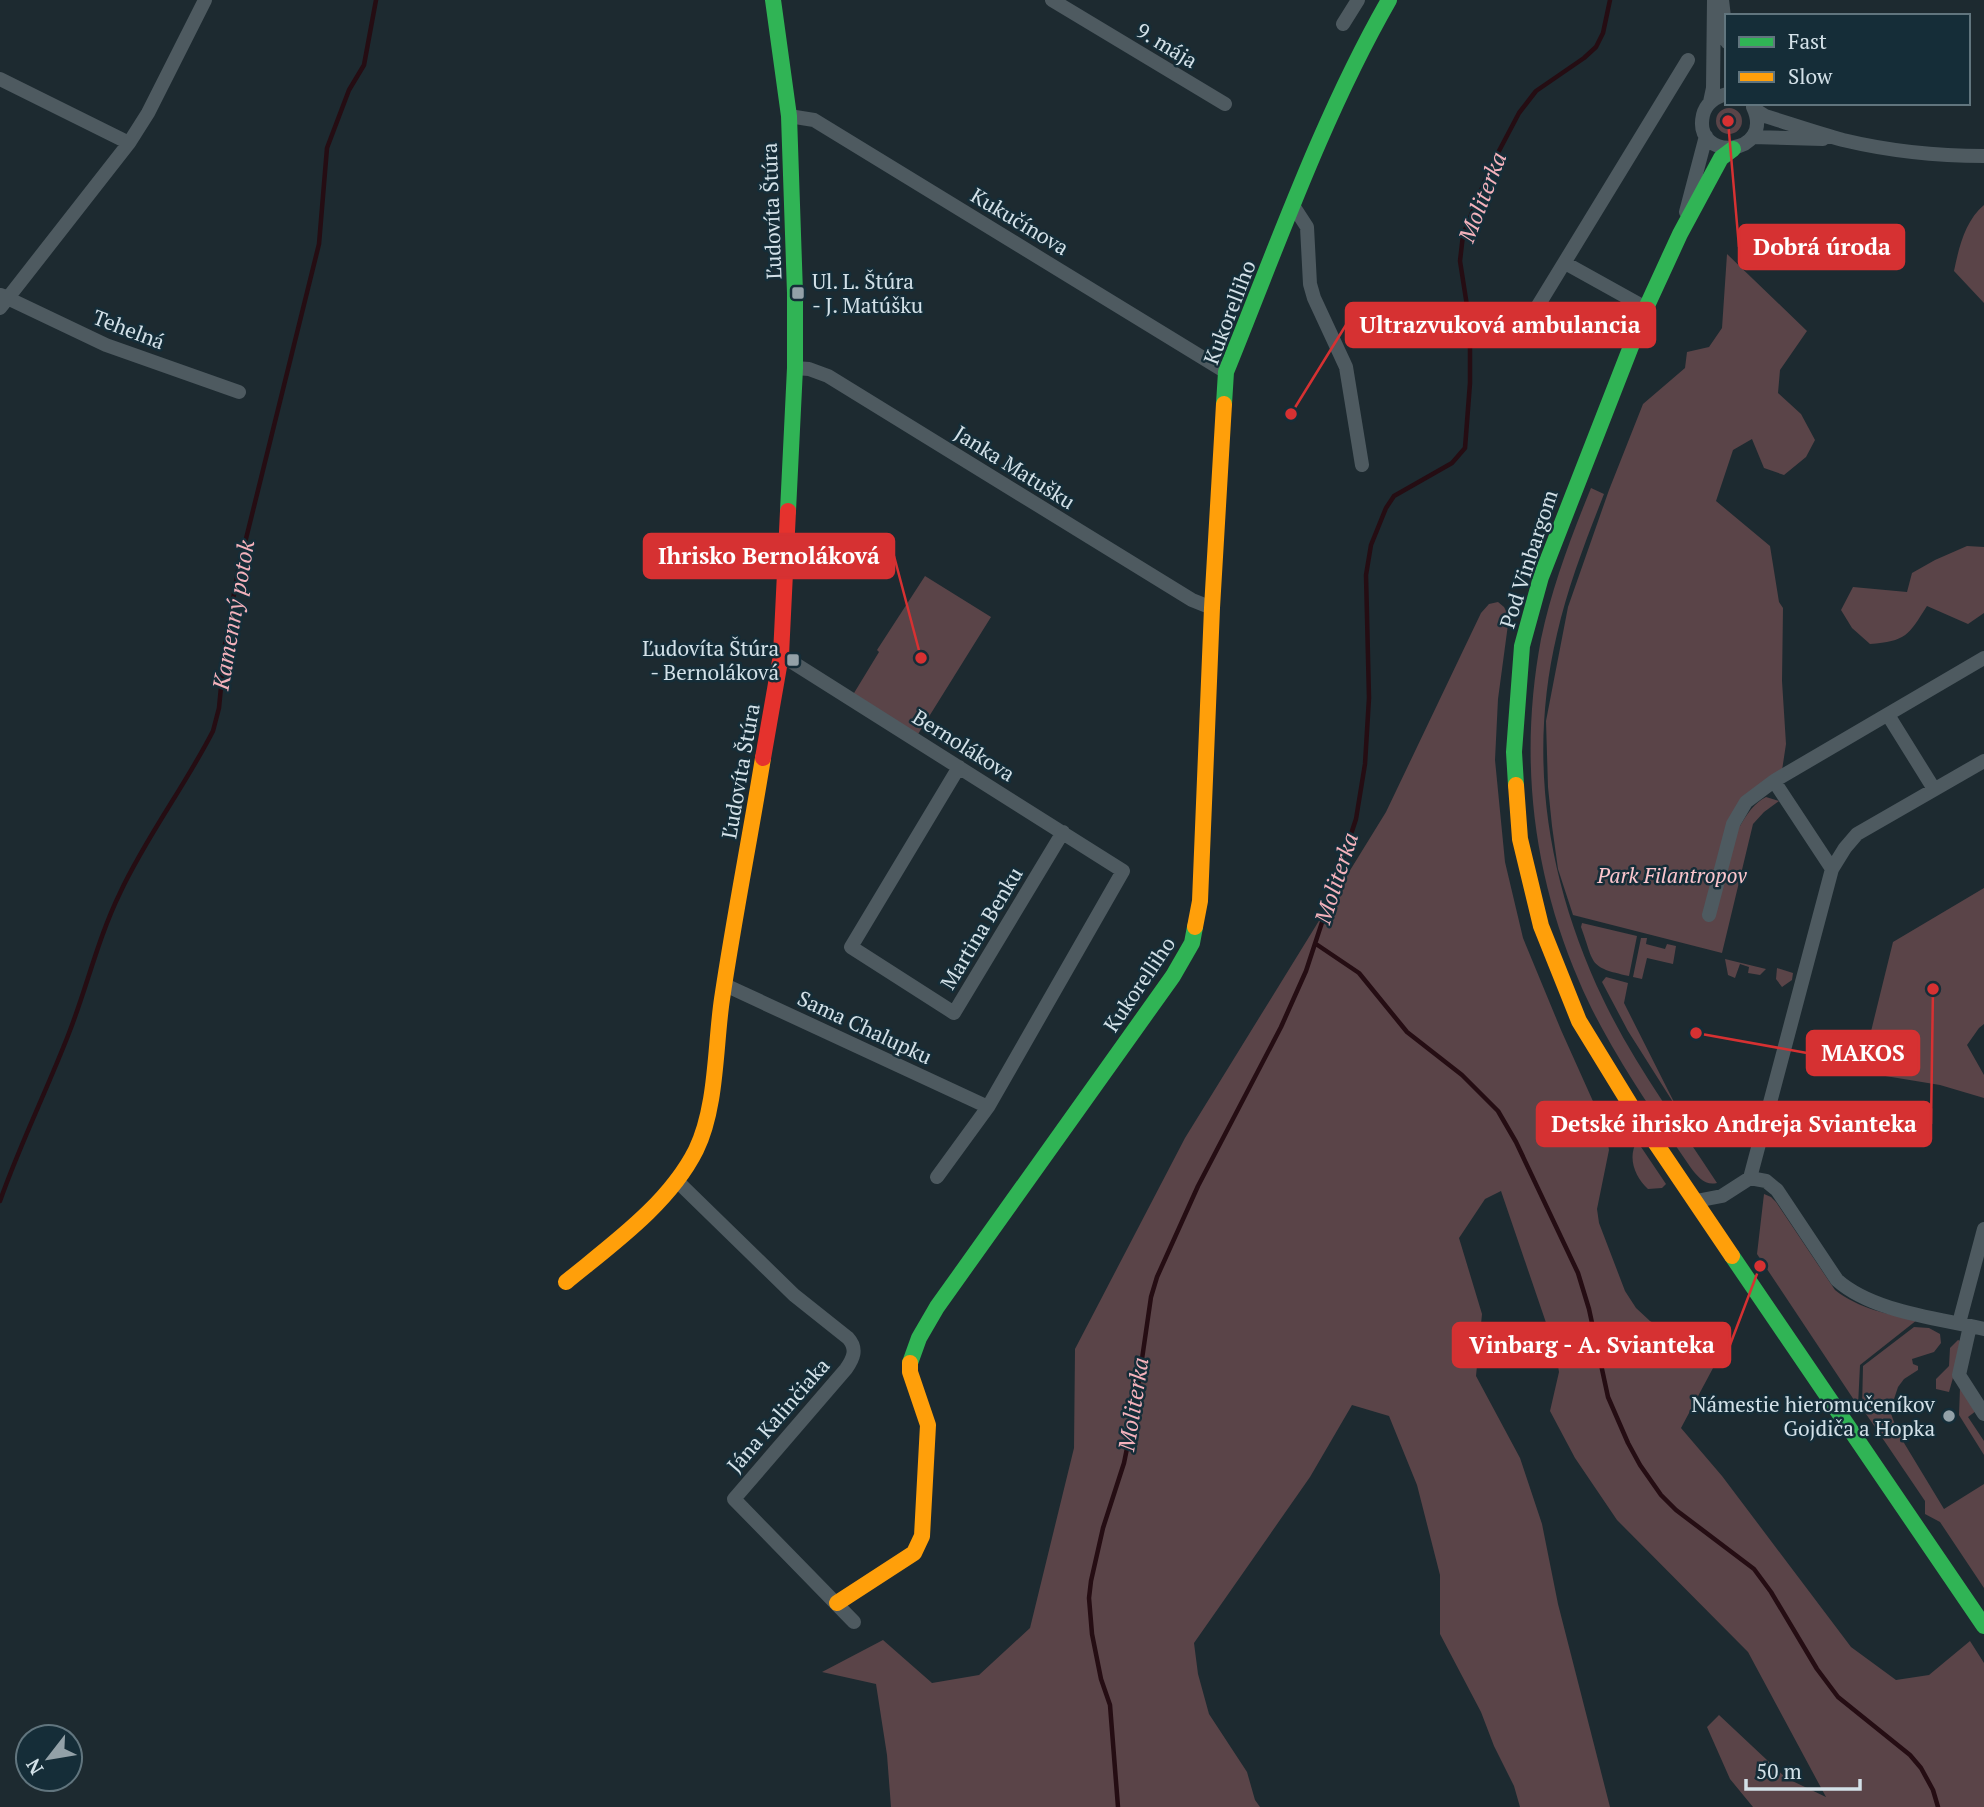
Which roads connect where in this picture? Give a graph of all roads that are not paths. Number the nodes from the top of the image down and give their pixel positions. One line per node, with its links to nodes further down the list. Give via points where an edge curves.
1 (205, 0): 20 (street, Tehelná)
2 (773, 0): 16 (street, Ľudovíta Štúra)
3 (1052, 0): 14 (street, 9. mája)
4 (1358, 0): 8 (street)
5 (1389, 0): 23 (street, Kukorelliho, via 1323,135)
6 (1714, 0): 13 (street)
7 (1722, 0): 9 (street)
8 (1343, 24)
9 (1725, 25)
10 (1688, 60): 25 (street)
11 (0, 79): 20 (street)
12 (1725, 95): 13 (street)
13 (1710, 102): 17 (street, Pod Vinbargom, via 1702,118)
14 (1225, 104)
15 (1752, 106): 18 (street, via 1757,119); 19 (street, via 1765,116)
16 (789, 116): 29 (street, Ľudovíta Štúra); 30 (street, Kukučínova, via 814,120)
17 (1706, 136): 21 (street, via 1717,146); 24 (street, Pod Vinbargom)
18 (1752, 137): 19 (street); 21 (street)
19 (1842, 139): 22 (street, via 1877,147)
20 (129, 143): 26 (street, Tehelná)
21 (1733, 149): 24 (street, Pod Vinbargom, via 1721,158)
22 (1984, 156)
23 (1294, 207): 30 (street, Kukorelliho); 32 (street, via 1307,227 1314,298 1348,377)
24 (1680, 234): 27 (street, Pod Vinbargom)
25 (1565, 263): 27 (street); 28 (street)
26 (2, 300): 31 (street, Tehelná, via 106,345)
27 (1646, 308): 49 (street, Pod Vinbargom, via 1541,577 1522,646 1514,752 1520,839 1541,926 1579,1021)
28 (1536, 309)
29 (795, 368): 33 (street, Janka Matušku, via 828,376); 34 (street, Ľudovíta Štúra)
30 (1226, 372): 33 (street, Kukorelliho)
31 (239, 392)
32 (1362, 465)
33 (1212, 608): 54 (street, Kukorelliho, via 1200,901 1192,943 924,1330 909,1364 929,1424 922,1536 914,1553)
34 (781, 654): 38 (street, Bernolákova); 44 (street, Ľudovíta Štúra)
35 (1984, 658): 36 (street)
36 (1888, 715): 39 (street); 40 (street)
37 (1984, 761): 40 (street)
38 (959, 767): 41 (street, Bernolákova); 41 (street, Martina Benku, via 852,947 954,1013)
39 (1774, 781): 42 (street); 43 (street, via 1746,802 1733,824)
40 (1934, 789): 42 (street, via 1857,834)
41 (1063, 832): 45 (street, Bernolákova, via 1123,871)
42 (1832, 869): 47 (street)
43 (1709, 915)
44 (725, 985): 45 (street, Sama Chalupku); 48 (street, Ľudovíta Štúra, via 709,1108 696,1150)
45 (988, 1107): 46 (street)
46 (937, 1177)
47 (1750, 1178): 49 (street, via 1722,1196); 52 (street, via 1766,1181 1777,1190 1847,1289 1871,1302)
48 (676, 1180): 51 (street, Ľudovíta Štúra, via 640,1221); 54 (street, Jána Kalinčiaka, via 853,1346 846,1369 734,1499)
49 (1696, 1201): 56 (street, Pod Vinbargom)
50 (1984, 1229): 52 (street)
51 (566, 1282)
52 (1971, 1326): 53 (street, via 1959,1375)
53 (1984, 1414)
54 (837, 1603): 55 (street, Jána Kalinčiaka)
55 (854, 1622)
56 (1984, 1626)

